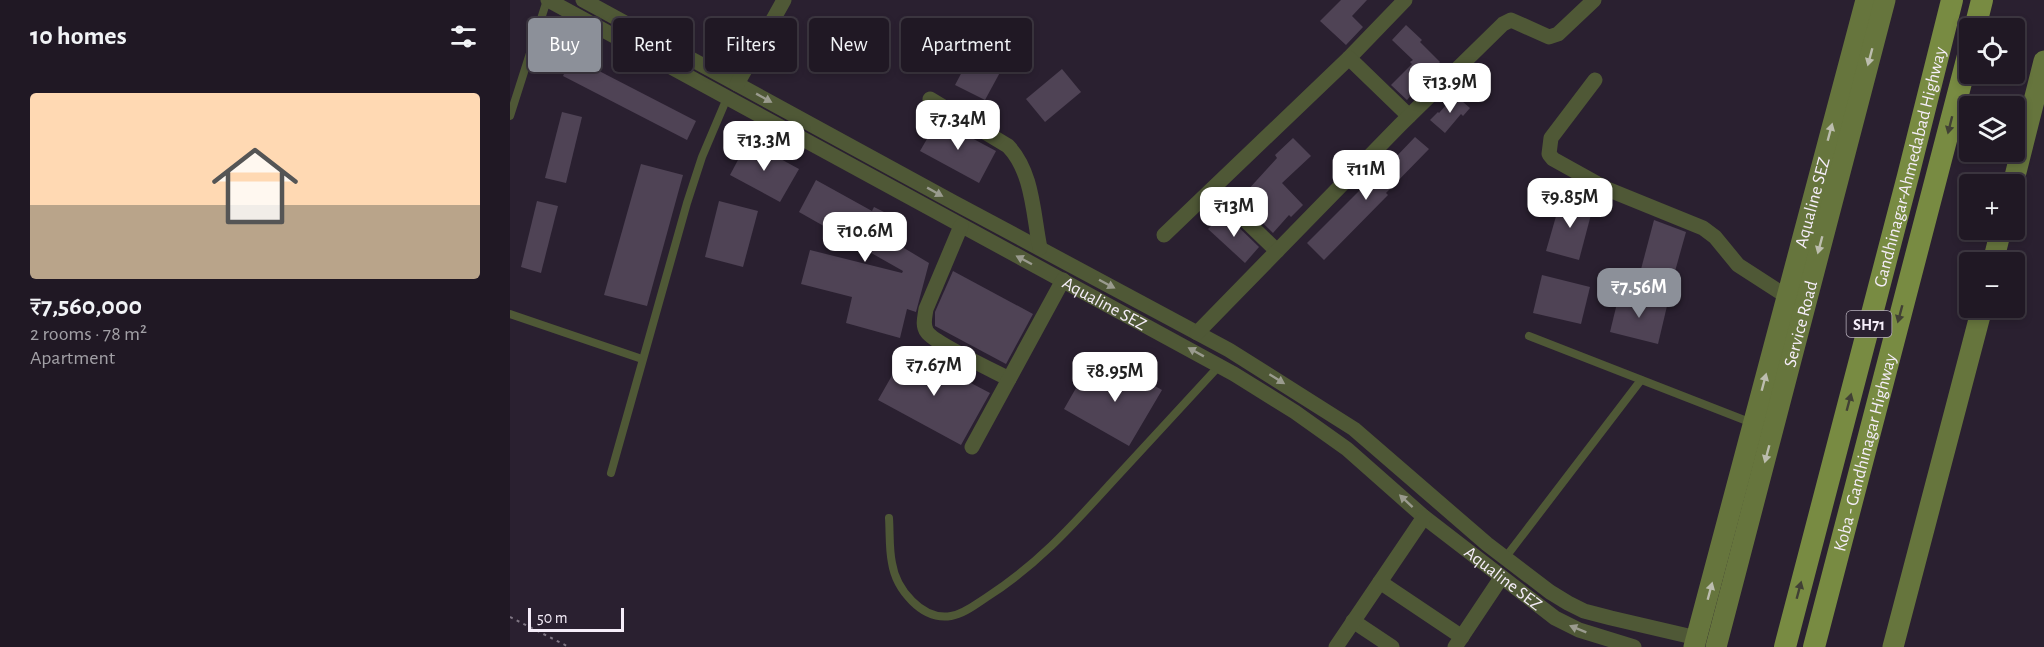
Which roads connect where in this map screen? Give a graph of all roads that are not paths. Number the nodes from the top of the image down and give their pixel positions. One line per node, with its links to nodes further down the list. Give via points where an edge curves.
1 (548, 0): 16 (street, Aqualine SEZ); 18 (lane)
2 (584, 0): 14 (street)
3 (784, 0): 14 (street)
4 (1405, 0): 11 (street)
5 (1594, 0): 19 (street, via 1558,34 1549,37 1511,20 1503,24)
6 (1866, 0): 27 (street, Aqualine SEZ, one-way to 6)
7 (1885, 0): 50 (street, Service Road, one-way to 50)
8 (1952, 0): 51 (main road, Gandhinagar-Ahmedabad Highway / SH71, one-way to 8)
9 (1982, 0): 10 (main road)
10 (1978, 18)
11 (1349, 58): 19 (street); 21 (street)
12 (2044, 61): 20 (street)
13 (1594, 80): 27 (street, via 1551,138 1552,159 1607,189 1703,228 1738,265)
14 (737, 84): 24 (street, one-way to 24)
15 (1961, 84): 52 (main road, Koba - Gandhinagar Highway / SH71, one-way to 52)
16 (727, 98): 22 (street, Aqualine SEZ); 32 (lane, via 702,157)
17 (930, 99): 24 (street, via 1016,154 1027,179)
18 (510, 116)
19 (1409, 116): 25 (street)
20 (2016, 174)
21 (1213, 189): 23 (street); 25 (street)
22 (961, 226): 26 (street, Aqualine SEZ, one-way to 22); 34 (street, via 923,324 938,341)
23 (1164, 235)
24 (1040, 248): 30 (street, one-way to 30)
25 (1277, 251): 30 (street)
26 (1063, 280): 33 (street, Aqualine SEZ, one-way to 26); 34 (street)
27 (1786, 296): 36 (street, Aqualine SEZ, one-way to 27)
28 (510, 314): 32 (lane)
29 (1979, 318): 53 (street)
30 (1197, 333): 41 (street, one-way to 41, via 1354,429)
31 (1529, 336): 35 (lane)
32 (642, 358): 38 (lane)
33 (1219, 366): 39 (street, Aqualine SEZ, one-way to 33, via 1347,449); 40 (lane, via 1045,553 1009,583 964,612 950,617 935,616 922,610 899,585 892,564)
34 (1009, 379): 37 (street)
35 (1641, 380): 36 (lane); 41 (lane)
36 (1753, 424): 46 (street, Aqualine SEZ, one-way to 36)
37 (972, 447)
38 (611, 473)
39 (1424, 517): 42 (street, Aqualine SEZ); 43 (street)
40 (889, 518)
41 (1505, 558): 46 (street, via 1550,592 1584,611)
42 (1500, 578): 45 (street); 49 (street, Aqualine SEZ, one-way to 42, via 1555,618)
43 (1380, 582): 44 (street); 45 (street)
44 (1353, 621): 47 (street); 48 (street)
45 (1458, 642)
46 (1695, 642)
47 (1336, 647)
48 (1392, 647)
49 (1634, 647)
50 (1716, 647)
51 (1785, 647)
52 (1814, 647)
53 (1893, 647)

